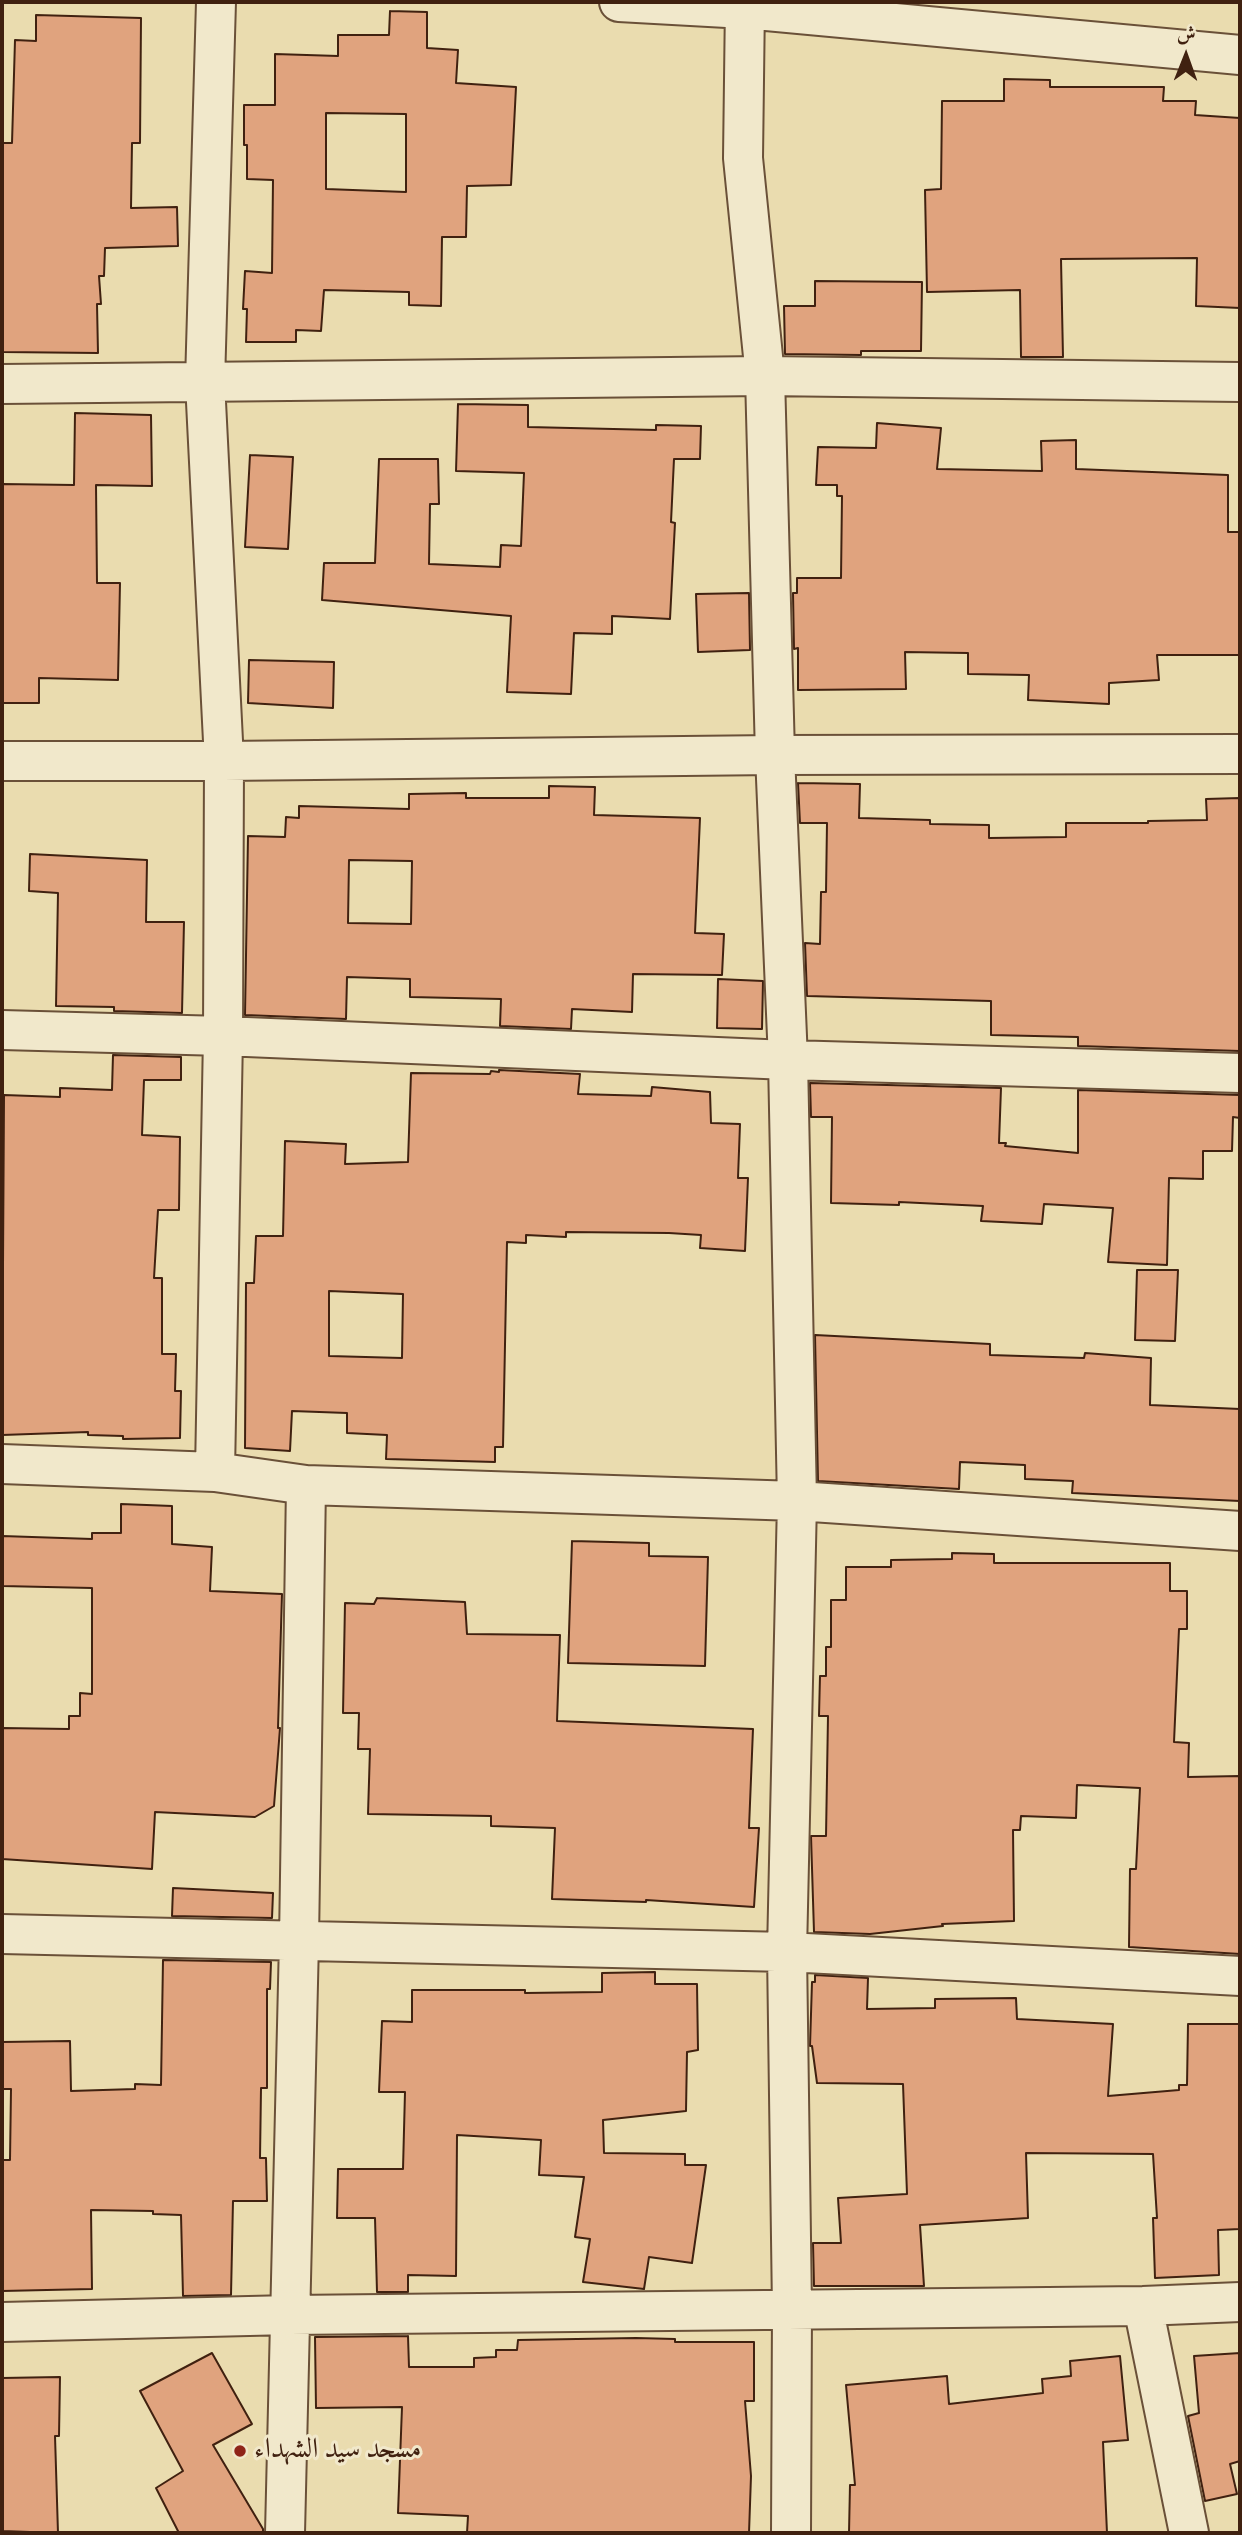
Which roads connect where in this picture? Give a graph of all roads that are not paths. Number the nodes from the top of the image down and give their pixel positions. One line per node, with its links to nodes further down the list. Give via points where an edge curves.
1 (216, 2): 6 (street)
2 (619, 2): 3 (street)
3 (745, 5): 4 (street); 5 (street, via 743,158)
4 (1240, 55)
5 (765, 376): 6 (street); 7 (street); 10 (street)
6 (205, 382): 8 (street); 12 (street)
7 (1240, 382)
8 (2, 384)
9 (1240, 754): 10 (street)
10 (775, 755): 12 (street); 15 (street)
11 (2, 761): 12 (street)
12 (224, 761): 14 (street)
13 (2, 1030): 14 (street)
14 (223, 1035): 15 (street); 18 (street)
15 (788, 1060): 16 (street); 20 (street)
16 (1240, 1073)
17 (2, 1464): 18 (street)
18 (215, 1472): 19 (street)
19 (306, 1485): 20 (street); 23 (street)
20 (797, 1501): 21 (street); 24 (street)
21 (1240, 1531)
22 (2, 1934): 23 (street)
23 (299, 1941): 24 (street); 29 (street)
24 (787, 1952): 25 (street); 28 (street)
25 (1240, 1976)
26 (1240, 2301): 27 (street)
27 (1143, 2306): 28 (street); 33 (street)
28 (792, 2309): 29 (street); 32 (street)
29 (290, 2315): 30 (street); 31 (street)
30 (2, 2322)
31 (285, 2533)
32 (791, 2533)
33 (1189, 2533)

